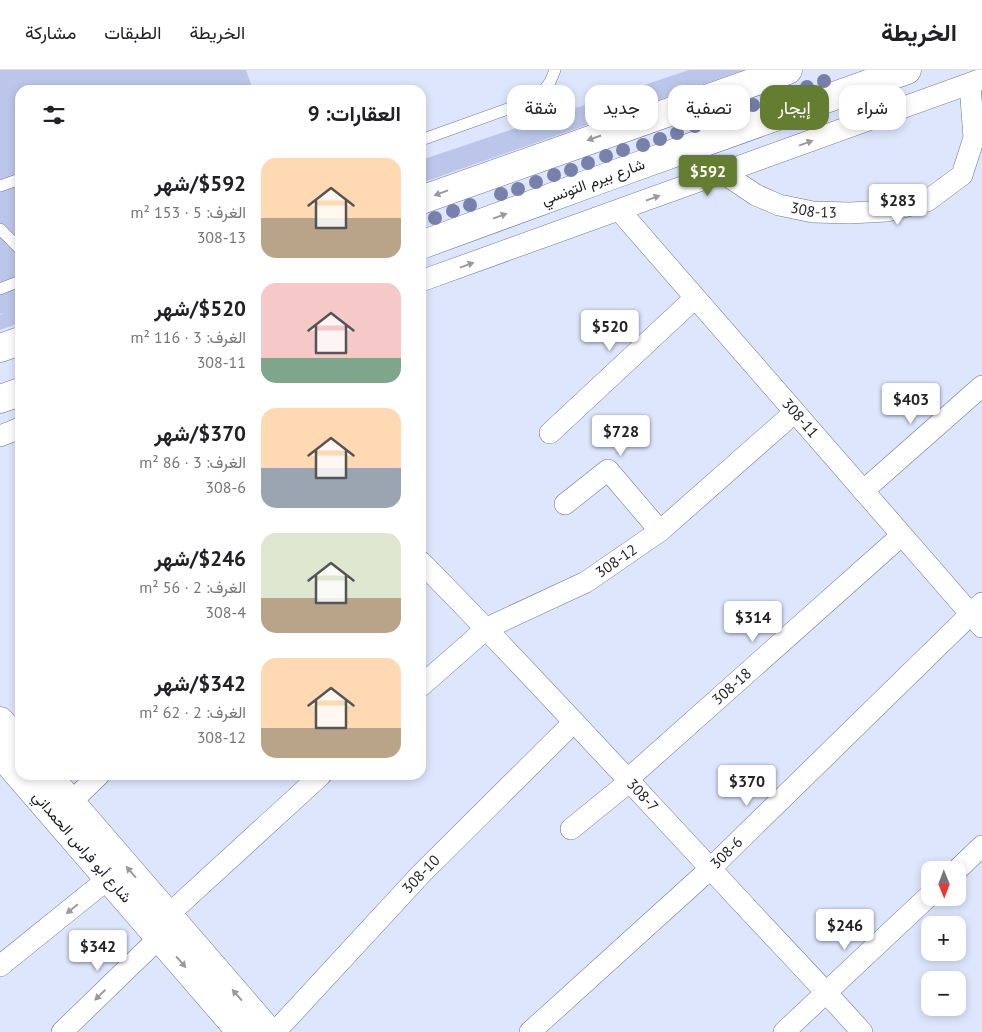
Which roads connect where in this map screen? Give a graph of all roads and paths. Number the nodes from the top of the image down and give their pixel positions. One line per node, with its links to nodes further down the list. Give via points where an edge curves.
1 (555, 70): 5 (lane, via 538,98)
2 (788, 70): 9 (main road, one-way to 9)
3 (907, 70): 15 (main road, شارع بيرم التونسي, one-way to 3)
4 (976, 82): 6 (street, one-way to 4); 6 (street, 308-13, via 974,138 962,175 926,201 887,210 813,212 779,205 756,195)
5 (426, 138)
6 (723, 173): 10 (street, one-way to 6)
7 (15, 181): 8 (lane)
8 (0, 186)
9 (426, 198)
10 (619, 210): 16 (street, one-way to 10); 19 (street, 308-11)
11 (0, 229): 13 (lane)
12 (15, 235): 13 (lane)
13 (11, 239): 14 (lane)
14 (15, 243)
15 (426, 243)
16 (426, 279)
17 (15, 283): 18 (lane)
18 (0, 288)
19 (695, 298): 25 (street, 308-11); 27 (street)
20 (15, 343): 21 (main road)
21 (0, 348)
22 (982, 386): 29 (street)
23 (15, 394): 24 (main road)
24 (0, 399)
25 (795, 412): 29 (street, 308-11); 31 (street, 308-12)
26 (15, 430): 28 (street)
27 (550, 433)
28 (0, 436)
29 (863, 491): 32 (street, 308-11)
30 (565, 504): 31 (street, via 608,470)
31 (660, 531): 35 (street, 308-12, via 586,582)
32 (902, 535): 34 (street, 308-11); 46 (street, 308-18)
33 (426, 567): 35 (street, 308-7)
34 (978, 615): 51 (street, 308-6)
35 (487, 628): 36 (street, 308-12); 38 (street, 308-7)
36 (426, 682)
37 (0, 721): 39 (main road)
38 (574, 722): 46 (street, 308-7); 60 (street, 308-10, via 420,874)
39 (15, 738)
40 (0, 753): 41 (main road, شارع أبو فراس الحمداني)
41 (15, 770)
42 (24, 780): 52 (main road, شارع أبو فراس الحمداني)
43 (51, 780): 47 (main road, شارع أبو فراس الحمداني)
44 (94, 780): 47 (street)
45 (316, 780): 54 (street)
46 (629, 780): 48 (street, 308-18); 51 (street, 308-7)
47 (71, 802): 54 (main road, شارع أبو فراس الحمداني, one-way to 47)
48 (571, 829)
49 (982, 846): 50 (street)
50 (966, 861)
51 (710, 869): 56 (street, 308-7); 61 (street, 308-6)
52 (110, 878): 54 (main road, شارع أبو فراس الحمداني); 55 (street, one-way to 55)
53 (921, 903): 56 (street)
54 (164, 926): 57 (street, one-way to 57); 58 (main road, شارع أبو فراس الحمداني, one-way to 58); 59 (main road, شارع أبو فراس الحمداني, one-way to 54)
55 (0, 966)
56 (827, 992): 62 (street); 63 (street, 308-7)
57 (62, 1032)
58 (242, 1032)
59 (269, 1032)
60 (275, 1032)
61 (530, 1032)
62 (784, 1032)
63 (862, 1032)

